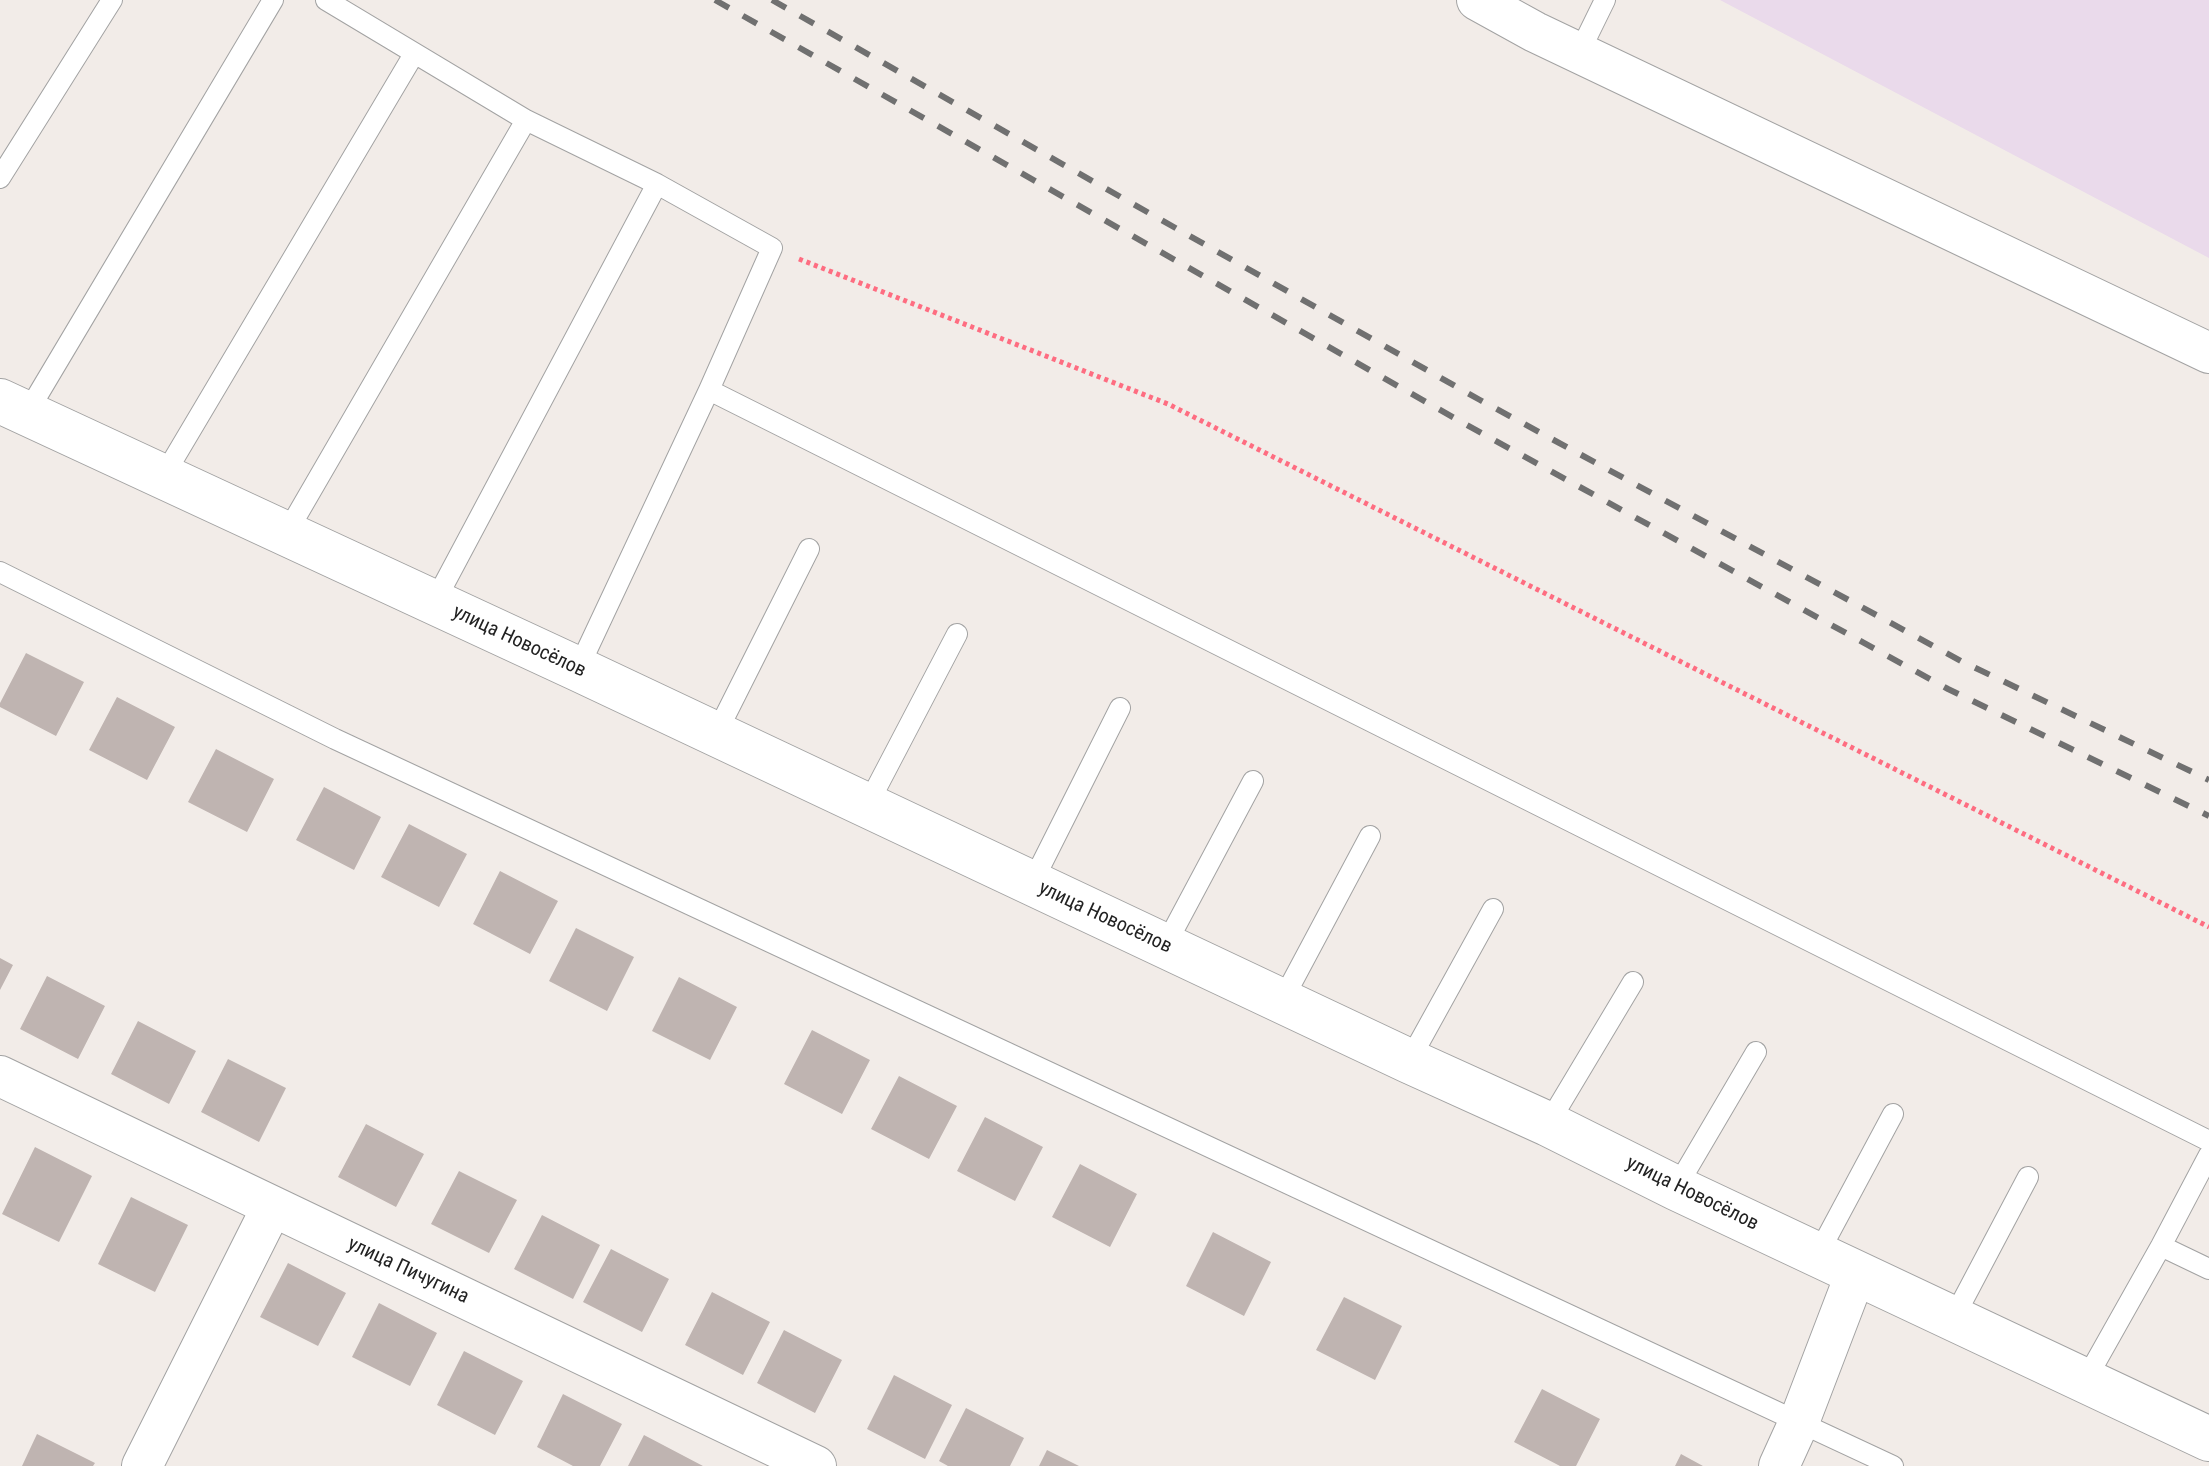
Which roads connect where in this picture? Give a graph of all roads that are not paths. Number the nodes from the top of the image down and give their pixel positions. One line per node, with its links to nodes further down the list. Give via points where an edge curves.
1 (112, 0): 9 (lane)
2 (273, 0): 13 (lane)
3 (326, 0): 7 (lane)
4 (1477, 0): 6 (street)
5 (1605, 0): 6 (lane)
6 (1579, 53): 11 (street)
7 (414, 54): 8 (lane); 14 (lane)
8 (526, 120): 10 (lane); 15 (lane)
9 (0, 178)
10 (657, 184): 12 (lane, via 772,248); 18 (lane)
11 (2209, 353)
12 (709, 390): 20 (lane); 36 (lane)
13 (13, 407): 14 (street, улица Новосёлов)
14 (163, 477): 15 (street, улица Новосёлов)
15 (286, 534): 18 (street, улица Новосёлов)
16 (809, 549): 22 (lane)
17 (0, 572): 47 (lane, via 335,739)
18 (434, 603): 20 (street, улица Новосёлов)
19 (957, 634): 24 (lane)
20 (578, 669): 22 (street, улица Новосёлов)
21 (1120, 708): 26 (lane)
22 (716, 734): 24 (street, улица Новосёлов)
23 (1253, 781): 28 (lane)
24 (867, 806): 26 (street, улица Новосёлов)
25 (1370, 836): 30 (lane)
26 (1032, 883): 28 (street, улица Новосёлов)
27 (1493, 909): 32 (lane)
28 (1165, 946): 30 (street, улица Новосёлов)
29 (1633, 982): 35 (lane)
30 (1282, 1001): 32 (street, улица Новосёлов)
31 (1756, 1052): 39 (lane)
32 (1409, 1061): 35 (street, улица Новосёлов)
33 (0, 1076): 40 (street, улица Пичугина)
34 (1893, 1114): 42 (lane)
35 (1548, 1124): 39 (street, улица Новосёлов)
36 (2209, 1141)
37 (2209, 1155): 41 (lane)
38 (2028, 1177): 45 (lane)
39 (1676, 1188): 42 (street, улица Новосёлов)
40 (272, 1207): 49 (street); 50 (street, улица Пичугина)
41 (2161, 1246): 43 (lane); 46 (lane)
42 (1818, 1254): 44 (street, улица Новосёлов)
43 (2209, 1269)
44 (1856, 1273): 45 (street, улица Новосёлов); 47 (street)
45 (1953, 1319): 46 (street, улица Новосёлов)
46 (2085, 1381): 48 (street, улица Новосёлов)
47 (1799, 1422): 51 (street); 52 (lane)
48 (2209, 1439)
49 (142, 1466)
50 (816, 1466)
51 (1779, 1466)
52 (1893, 1466)

